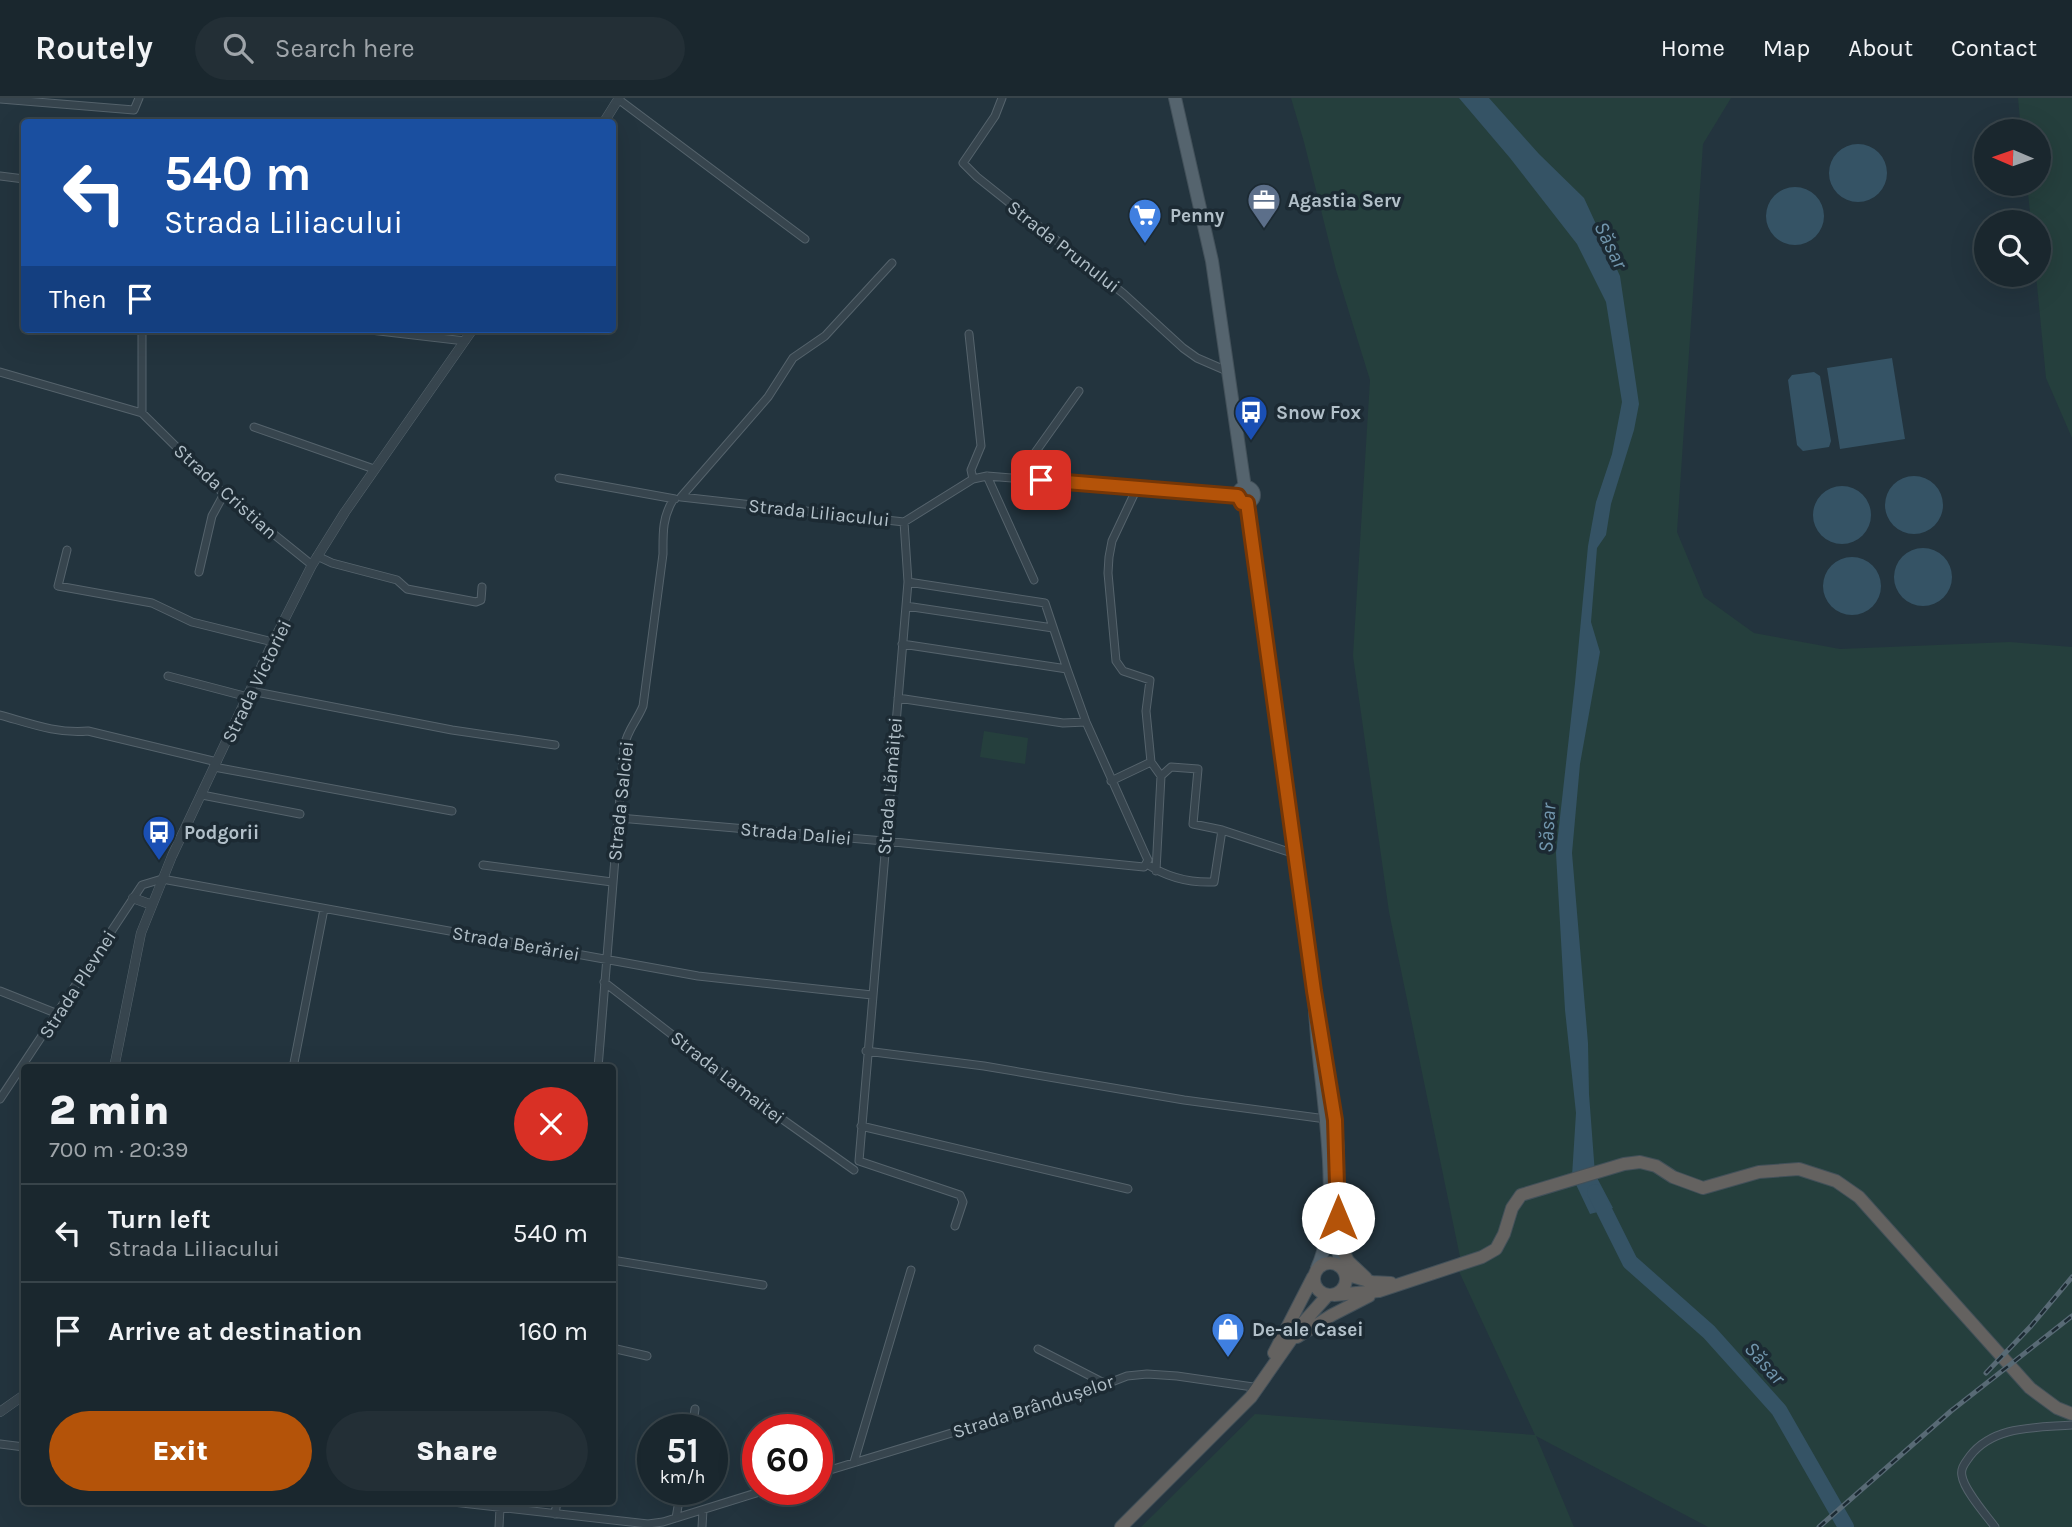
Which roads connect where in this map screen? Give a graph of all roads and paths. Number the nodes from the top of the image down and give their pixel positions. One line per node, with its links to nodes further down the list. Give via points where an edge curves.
1 (139, 98): 4 (street, via 134,110)
2 (1002, 98): 16 (street, Strada Prunului, via 963,163 1183,348)
3 (1175, 98): 16 (main road, via 1210,251)
4 (0, 99)
5 (618, 99): 6 (street); 9 (street)
6 (606, 119)
7 (0, 176): 8 (street)
8 (21, 179)
9 (806, 239)
10 (892, 263): 29 (street, Strada Liliacului, via 825,336 793,358 768,397)
11 (142, 333): 19 (street)
12 (397, 333): 15 (street)
13 (471, 333): 15 (street, Strada Victoriei)
14 (969, 334): 25 (street, via 981,446 971,470)
15 (466, 341): 21 (street, Strada Victoriei)
16 (1227, 371): 28 (main road)
17 (0, 372): 19 (street, Strada Cristian)
18 (1079, 391): 24 (street)
19 (142, 413): 27 (street, Strada Cristian)
20 (254, 427): 21 (street)
21 (374, 469): 33 (street, Strada Victoriei)
22 (987, 476): 24 (street, Strada Liliacului); 25 (street, Strada Liliacului); 35 (street)
23 (559, 478): 30 (street)
24 (1017, 478): 26 (street, Strada Liliacului)
25 (973, 479): 31 (street, Strada Liliacului)
26 (1137, 488): 28 (street, Strada Liliacului); 49 (street, via 1112,541 1108,573 1116,661 1123,671 1150,680 1146,711)
27 (224, 494): 33 (street, Strada Cristian); 34 (street, via 212,516)
28 (1243, 496): 59 (main road)
29 (681, 497): 30 (street, Strada Liliacului); 31 (street, Strada Liliacului)
30 (673, 500): 56 (street, Strada Salciei, via 662,531 643,706 624,747)
31 (904, 522): 36 (street, Strada Lămâiței)
32 (66, 550): 40 (street, via 58,586 152,603 192,622)
33 (315, 561): 37 (street, Strada Cristian, via 397,580 407,589 476,602 481,600); 40 (street, Strada Victoriei)
34 (199, 572)
35 (1034, 580)
36 (908, 582): 38 (street, Strada Lămâiței); 39 (street, via 1045,603)
37 (482, 587)
38 (906, 606): 39 (street); 41 (street, Strada Lămâiței)
39 (1054, 628): 42 (street)
40 (273, 642): 44 (street, Strada Victoriei)
41 (902, 644): 42 (street); 45 (street, Strada Lămâiței)
42 (1068, 669): 47 (street)
43 (168, 676): 44 (street)
44 (249, 694): 48 (street); 50 (street, Strada Victoriei)
45 (898, 698): 47 (street); 58 (street, Strada Lămâiței)
46 (0, 715): 50 (street, via 52,730 88,731)
47 (1086, 723): 52 (street)
48 (555, 745)
49 (1151, 762): 51 (street); 52 (street)
50 (216, 765): 53 (street, Strada Victoriei); 54 (street)
51 (1161, 776): 57 (street, via 1171,767 1198,769 1192,824); 62 (street)
52 (1111, 781): 61 (street, via 1146,856)
53 (202, 795): 55 (street); 63 (street, Strada Victoriei)
54 (452, 811)
55 (300, 814)
56 (619, 818): 58 (street, Strada Daliei); 64 (street, Strada Salciei)
57 (1222, 830): 59 (street); 62 (street, via 1214,882 1197,883)
58 (884, 841): 61 (street, Strada Daliei); 72 (street, Strada Lămâiței)
59 (1295, 854): 71 (main road)
60 (483, 865): 64 (street)
61 (1143, 866): 62 (street)
62 (1156, 871)
63 (162, 879): 65 (street, Strada Plevnei, via 142,885); 66 (street, Strada Victoriei); 67 (street, Strada Berăriei)
64 (612, 882): 68 (street, Strada Salciei)
65 (134, 898): 66 (street); 73 (street, Strada Plevnei)
66 (152, 905): 76 (street, Strada Victoriei, via 141,933)
67 (324, 909): 68 (street, Strada Berăriei); 77 (street)
68 (606, 959): 69 (street, Strada Salciei); 72 (street, Strada Berăriei, via 698,976)
69 (604, 982): 78 (street, Strada Salciei); 83 (street, Strada Lamaitei, via 768,1110)
70 (0, 990): 73 (street)
71 (1314, 991): 81 (main road); 86 (main road, via 1335,1120)
72 (872, 995): 74 (street, Strada Lămâiței)
73 (58, 1014): 75 (street, Strada Plevnei)
74 (866, 1051): 81 (street); 82 (street, Strada Lămâiței)
75 (24, 1064)
76 (115, 1064)
77 (294, 1064)
78 (598, 1064)
79 (21, 1068): 80 (street, Strada Plevnei)
80 (0, 1099)
81 (1327, 1119): 90 (main road, via 1327,1238)
82 (861, 1126): 84 (street); 85 (street, Strada Lămâiței, via 859,1161 960,1195 963,1202)
83 (854, 1170)
84 (1128, 1189)
85 (955, 1226)
86 (1338, 1241): 89 (main road); 92 (highway, via 1348,1261)
87 (616, 1261): 91 (street)
88 (911, 1270): 109 (street)
89 (1342, 1270): 90 (highway, via 1330,1263); 92 (highway); 93 (highway, via 1343,1289)
90 (1315, 1273): 93 (highway, via 1315,1287); 99 (highway)
91 (763, 1285)
92 (1376, 1286): 93 (highway); 94 (highway); 105 (highway, via 1405,1282 1482,1257 1496,1248 1521,1195 1609,1168 1640,1162 1703,1188 1759,1172 1808,1171 1836,1181 1870,1208 2030,1388)
93 (1331, 1296): 94 (highway)
94 (1293, 1339): 102 (highway)
95 (616, 1349): 97 (street)
96 (1038, 1349): 98 (street)
97 (647, 1356)
98 (1104, 1383): 99 (street, Strada Brândușelor, via 1147,1374); 109 (street, Strada Brândușelor)
99 (1253, 1387): 102 (highway)
100 (21, 1397): 103 (street)
101 (695, 1409): 104 (street)
102 (1238, 1410): 121 (highway)
103 (0, 1412)
104 (694, 1414)
105 (2072, 1414)
106 (2072, 1425): 122 (street, via 2011,1430 1977,1447 1963,1466 1962,1476)
107 (0, 1444): 108 (street)
108 (21, 1447)
109 (854, 1462): 110 (street, Strada Brândușelor)
110 (833, 1469)
111 (742, 1498): 116 (street)
112 (482, 1505): 115 (street)
113 (556, 1505): 117 (street)
114 (678, 1505): 118 (street)
115 (500, 1508): 117 (street); 119 (street)
116 (703, 1510): 118 (street); 120 (street)
117 (555, 1514): 118 (street, via 648,1524)
118 (676, 1518)
119 (499, 1527)
120 (702, 1527)
121 (1121, 1527)
122 (1995, 1527)

